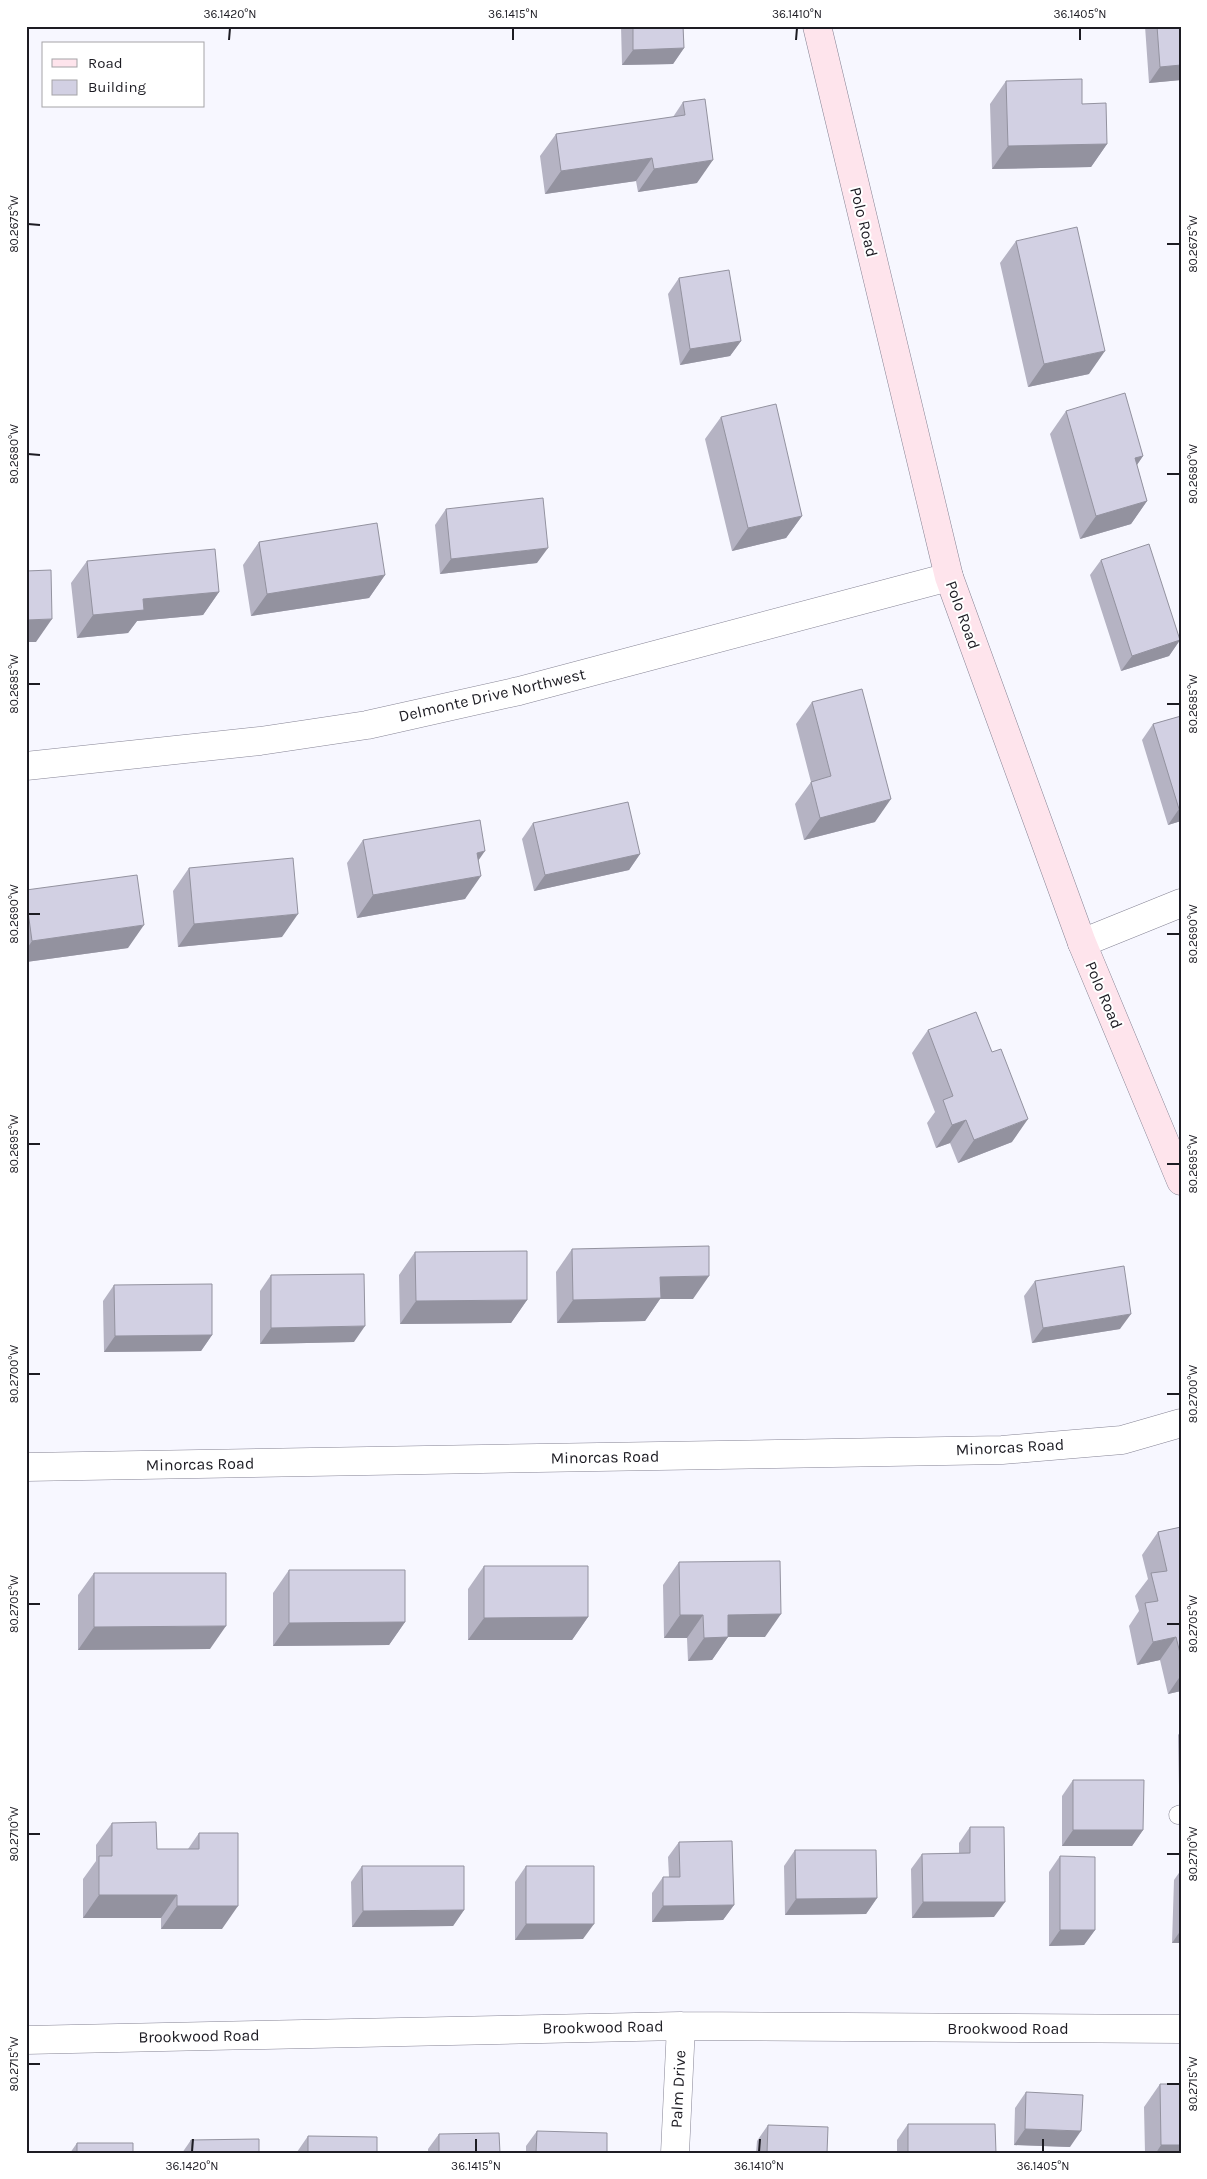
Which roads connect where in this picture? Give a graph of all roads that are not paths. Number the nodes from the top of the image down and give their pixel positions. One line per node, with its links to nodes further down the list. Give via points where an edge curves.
1 (816, 26): 2 (main road, Polo Road)
2 (949, 577): 3 (street, Delmonte Drive Northwest, via 519,691 367,725 260,741); 5 (main road, Polo Road)
3 (26, 766)
4 (1181, 903): 5 (street)
5 (1082, 943): 6 (main road, Polo Road)
6 (1181, 1181)
7 (1181, 1423): 8 (street, Minorcas Road, via 1122,1440 1002,1450)
8 (26, 1467)
9 (681, 2026): 10 (street, Brookwood Road); 11 (street, Brookwood Road); 12 (street, Palm Drive)
10 (1181, 2028)
11 (26, 2040)
12 (675, 2153)

